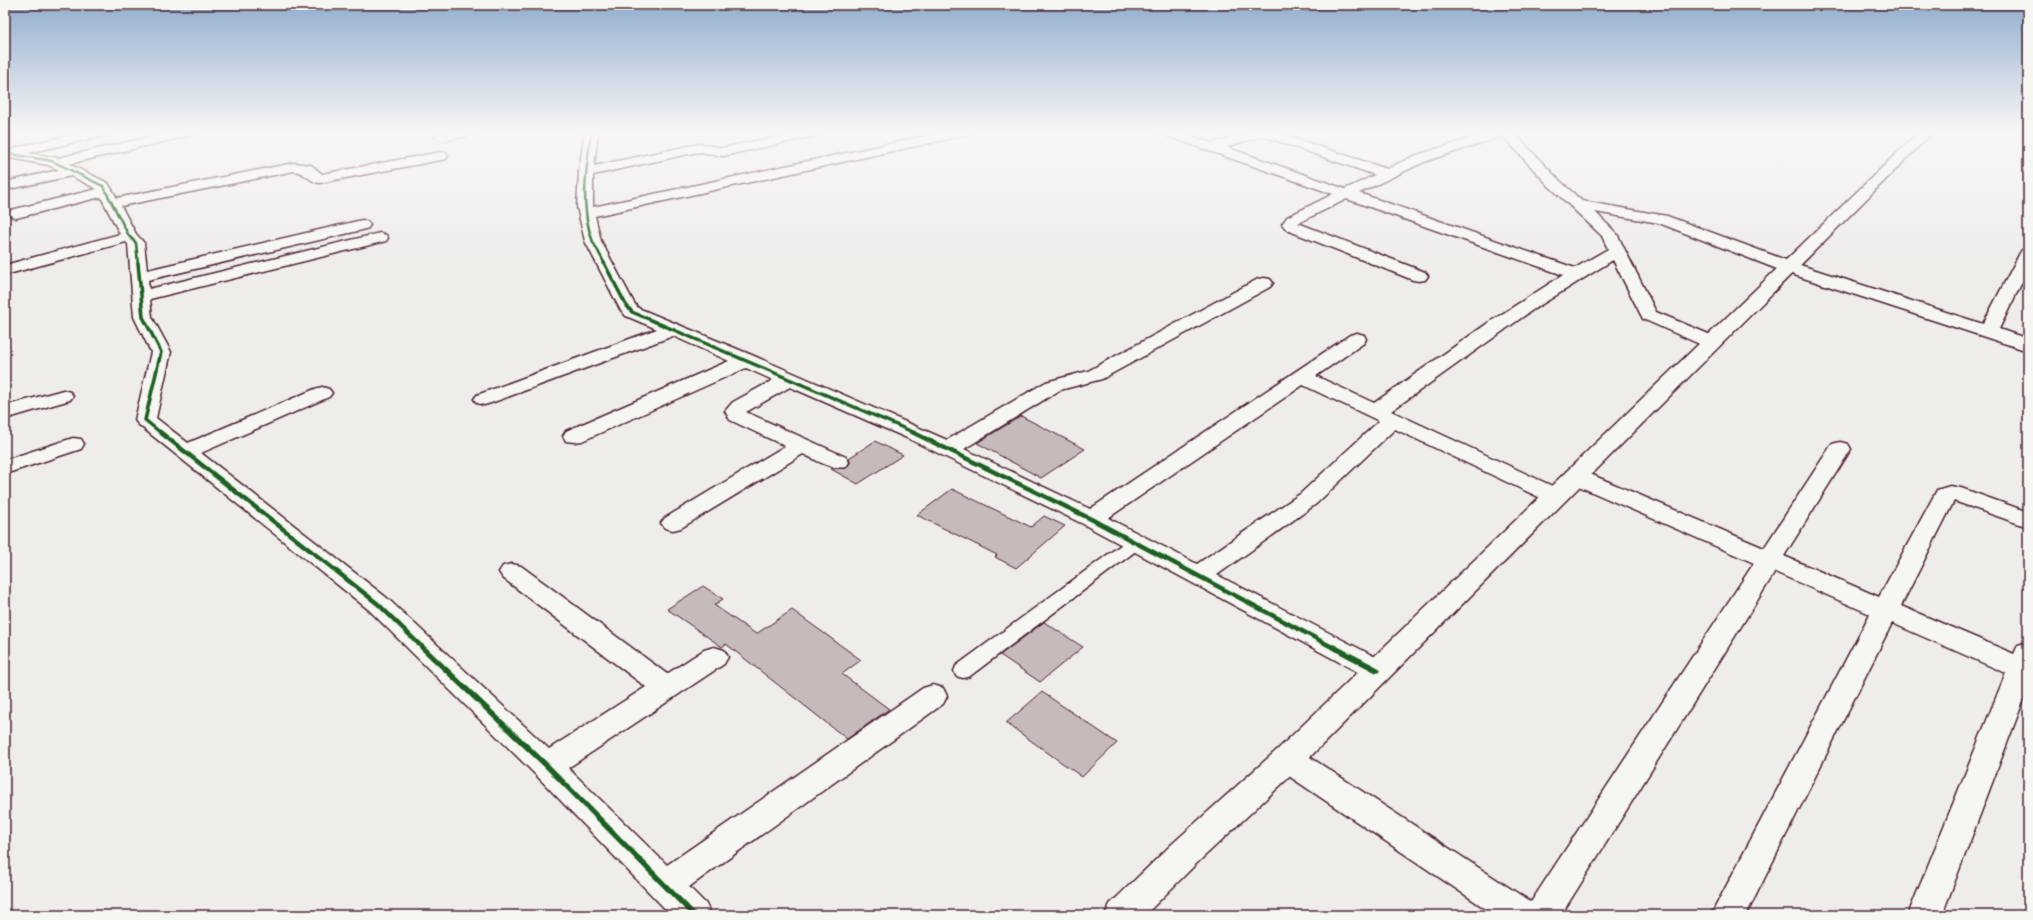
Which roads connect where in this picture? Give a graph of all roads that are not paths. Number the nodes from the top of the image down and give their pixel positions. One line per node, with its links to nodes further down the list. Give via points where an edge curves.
1 (42, 174): 12 (main road)
2 (78, 174): 14 (main road, via 103,186)
3 (251, 174): 14 (main road)
4 (314, 174): 5 (main road, via 320,179)
5 (347, 174)
6 (586, 174): 17 (main road)
7 (767, 174): 17 (main road)
8 (1287, 174): 13 (main road)
9 (1387, 174): 13 (main road)
10 (1547, 174): 15 (main road)
11 (1883, 174): 23 (main road)
12 (5, 186)
13 (1346, 195): 25 (main road); 26 (main road, via 1292,220 1290,224)
14 (109, 197): 16 (main road); 19 (main road)
15 (1578, 205): 21 (main road, via 1609,234); 23 (main road, via 1662,219)
16 (11, 210)
17 (586, 213): 29 (main road, via 593,240 626,305 637,314)
18 (362, 225): 28 (main road)
19 (129, 236): 24 (main road); 28 (main road, via 136,243)
20 (380, 238): 28 (main road)
21 (1617, 251): 25 (main road); 32 (main road, via 1649,315)
22 (2028, 253): 30 (main road)
23 (1788, 267): 30 (main road); 32 (main road)
24 (5, 270)
25 (1575, 274): 41 (main road, via 1532,301)
26 (1419, 276)
27 (1264, 283): 45 (main road, via 1095,375 1053,386)
28 (140, 286): 47 (main road, via 143,317 161,352 145,420)
29 (673, 330): 34 (main road); 39 (main road)
30 (1988, 332): 33 (main road)
31 (1357, 339): 35 (main road)
32 (1711, 342): 50 (main road)
33 (2028, 345)
34 (747, 360): 36 (main road); 42 (main road)
35 (1302, 377): 41 (main road); 52 (main road)
36 (789, 379): 44 (main road, via 735,411 737,416); 45 (main road)
37 (322, 393): 47 (main road)
38 (63, 396): 40 (main road)
39 (484, 399)
40 (5, 413)
41 (1385, 415): 51 (main road); 58 (main road, via 1308,499)
42 (574, 436)
43 (73, 444): 49 (main road)
44 (801, 446): 48 (main road); 54 (main road)
45 (948, 449): 52 (main road)
46 (1840, 449): 56 (main road)
47 (185, 452): 67 (main road, via 378,604)
48 (838, 462)
49 (5, 466)
50 (1575, 476): 51 (main road); 56 (main road)
51 (1555, 496): 62 (main road)
52 (1091, 519): 55 (main road)
53 (2028, 520): 59 (main road, via 1961,495 1945,495)
54 (673, 522)
55 (1135, 542): 58 (main road); 63 (lane)
56 (1770, 559): 59 (main road); 72 (main road)
57 (512, 572): 64 (main road)
58 (1198, 576): 62 (main road)
59 (1886, 609): 61 (main road); 73 (main road)
60 (714, 657): 64 (main road)
61 (2026, 664): 74 (main road)
62 (1377, 670): 66 (main road)
63 (963, 671)
64 (667, 688): 67 (main road)
65 (932, 696): 68 (main road)
66 (1288, 759): 70 (main road); 71 (main road)
67 (547, 766): 68 (main road)
68 (664, 885): 69 (main road)
69 (694, 915)
70 (1122, 915)
71 (1523, 915)
72 (1542, 915)
73 (1728, 915)
74 (1925, 915)

